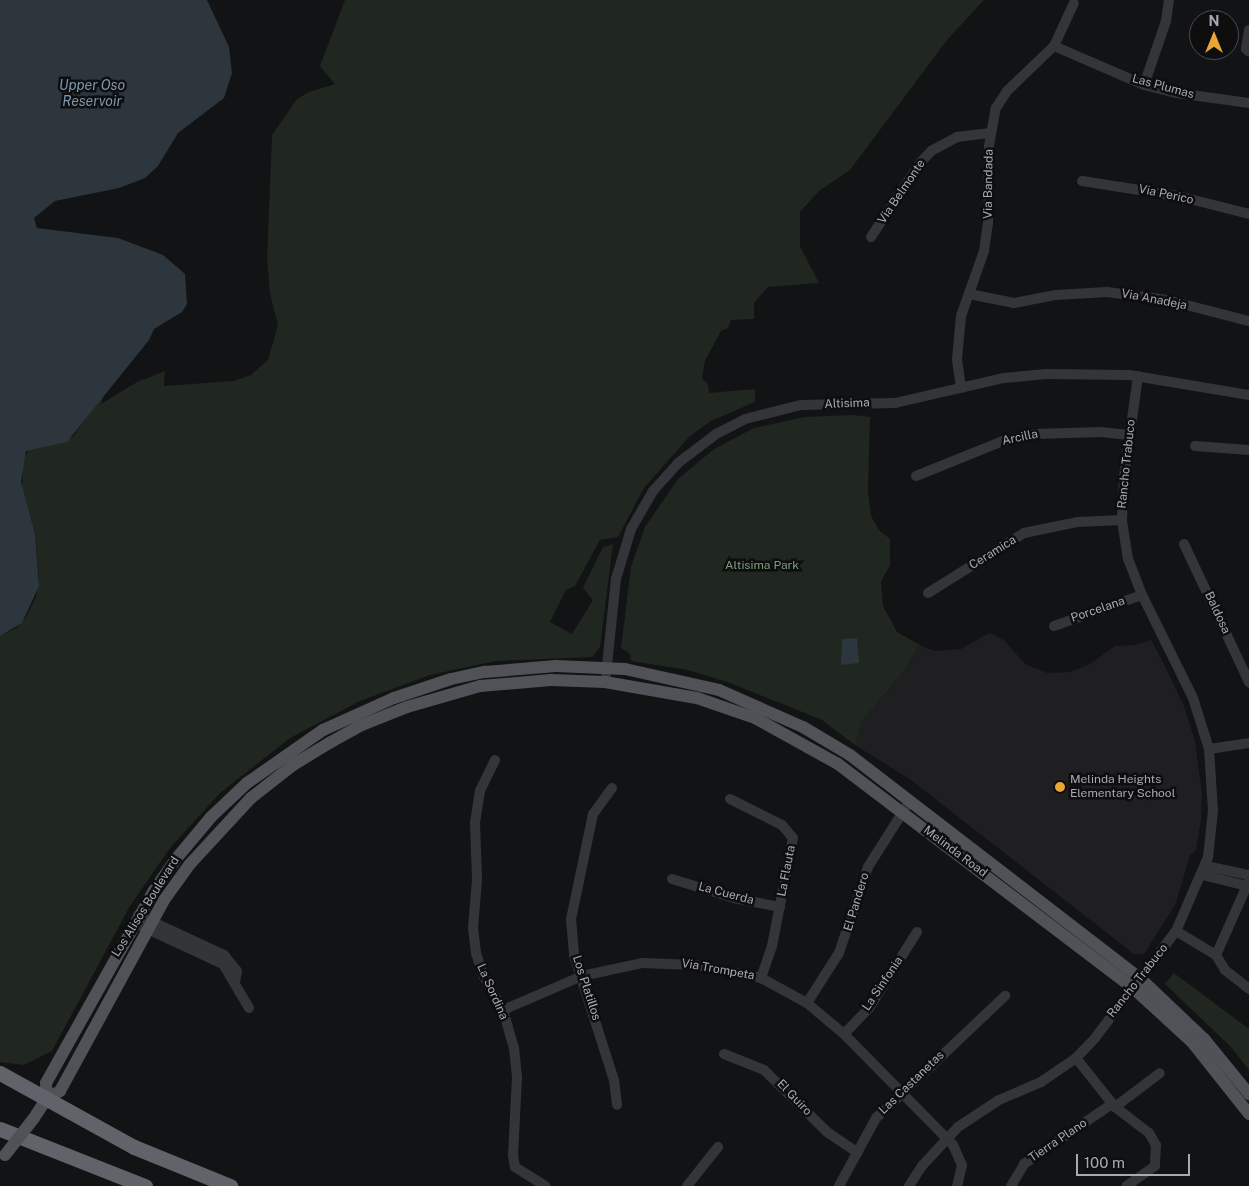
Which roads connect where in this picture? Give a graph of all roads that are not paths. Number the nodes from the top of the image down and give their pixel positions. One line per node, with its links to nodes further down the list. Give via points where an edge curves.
1 (1169, 0): 6 (street, via 1166,21)
2 (1074, 3): 4 (street, Via Bandada)
3 (1249, 30): 5 (street, via 1246,50)
4 (1054, 46): 6 (street, Las Plumas); 8 (street, Via Bandada, via 1007,91 996,108)
5 (1249, 52)
6 (1144, 85): 7 (street, Las Plumas)
7 (1249, 103)
8 (991, 133): 11 (street, Via Belmonte, via 957,137 931,151); 12 (street, Via Bandada, via 984,251)
9 (1082, 181): 10 (street, Via Perico, via 1178,196)
10 (1249, 214)
11 (871, 238)
12 (969, 294): 13 (street, Via Anadeja, via 1014,303 1072,293 1115,292 1168,300); 15 (street, Via Bandada, via 961,316 957,359)
13 (1249, 321)
14 (1138, 376): 15 (street, Altisima, via 1046,374 1004,378); 16 (street, Altisima); 17 (street, Rancho Trabuco)
15 (961, 388): 26 (street, Altisima, via 895,403 801,405 775,410 745,419 694,449 653,491 632,529 616,579)
16 (1249, 395)
17 (1129, 435): 20 (street, Arcilla, via 1101,432 1036,434 987,447); 21 (street, Rancho Trabuco)
18 (1195, 446): 19 (street)
19 (1249, 450)
20 (916, 476)
21 (1122, 520): 23 (street, Ceramica, via 1077,522 1024,533); 24 (street, Rancho Trabuco, via 1128,559)
22 (1184, 544): 27 (street, Baldosa)
23 (928, 593)
24 (1142, 595): 25 (street, Porcelana); 30 (street, Rancho Trabuco, via 1193,698)
25 (1054, 626)
26 (607, 668): 28 (street, Altisima); 34 (main road, Melinda Road, via 693,683 760,706 850,755); 39 (main road, Los Alisos Boulevard, via 556,666 485,672 422,688 341,720 272,762 211,817 174,860)
27 (1248, 676)
28 (605, 682): 34 (main road, Melinda Road, via 672,691 756,718); 40 (main road, Los Alisos Boulevard, via 551,680 480,686 441,695 362,725 293,765 251,798 190,864)
29 (1249, 743): 30 (street)
30 (1209, 749): 35 (street, Rancho Trabuco, via 1213,811)
31 (495, 760): 51 (street, La Sordina, via 480,791 475,822 477,880 473,928 484,977)
32 (612, 788): 44 (street, Los Platillos, via 593,814 571,919 574,955)
33 (730, 799): 38 (street, La Flauta, via 782,825 793,838)
34 (906, 807): 46 (main road, Melinda Road); 49 (street, El Pandero, via 868,867 839,953)
35 (1204, 871): 37 (street); 41 (street, Rancho Trabuco)
36 (672, 879): 38 (street, La Cuerda, via 734,898)
37 (1248, 881): 43 (street)
38 (780, 907): 45 (street, La Flauta)
39 (136, 919): 40 (street); 59 (main road, Los Alisos Boulevard, via 46,1083)
40 (149, 925): 50 (street, via 223,964); 59 (main road, Los Alisos Boulevard, via 60,1091)
41 (1176, 931): 43 (street); 46 (street, Rancho Trabuco)
42 (917, 932): 52 (street, La Sinfonia, via 869,1008)
43 (1216, 955): 47 (street, via 1225,970)
44 (582, 976): 45 (street, Via Trompeta, via 642,963 669,962); 51 (street, Via Trompeta); 60 (street, Los Platillos, via 614,1080)
45 (762, 978): 49 (street, Via Trompeta)
46 (1136, 983): 54 (street, Rancho Trabuco); 58 (main road, Melinda Road, via 1205,1040); 62 (main road, Melinda Road, via 1192,1042)
47 (1249, 989)
48 (1005, 996): 57 (street, Las Castanetas)
49 (807, 1004): 52 (street, Via Trompeta)
50 (249, 1008)
51 (503, 1010): 70 (street, La Sordina, via 514,1048 517,1077 515,1167)
52 (844, 1034): 57 (street, Via Trompeta)
53 (724, 1054): 66 (street, El Guiro, via 764,1070 827,1132)
54 (1076, 1058): 61 (street); 64 (street, Rancho Trabuco, via 1042,1082 980,1110)
55 (0, 1073): 59 (highway)
56 (1160, 1073): 61 (street, Tierra Plano)
57 (902, 1093): 64 (street, Via Trompeta); 66 (street, Las Castanetas, via 876,1118)
58 (1249, 1094)
59 (47, 1098): 67 (main road, Los Alisos Boulevard, bridge); 69 (highway, via 134,1147)
60 (617, 1105)
61 (1114, 1106): 75 (street, Tierra Plano, via 1024,1164); 76 (street, via 1149,1133 1157,1154 1154,1166 1147,1174)
62 (1249, 1114)
63 (0, 1130): 68 (highway)
64 (946, 1138): 73 (street, Rancho Trabuco); 74 (street, Via Trompeta, via 962,1165)
65 (718, 1147): 71 (street)
66 (858, 1153): 72 (street, Las Castanetas)
67 (0, 1161)
68 (145, 1186)
69 (230, 1186)
70 (545, 1186)
71 (688, 1186)
72 (839, 1186)
73 (909, 1186)
74 (958, 1186)
75 (1011, 1186)
76 (1126, 1186)

